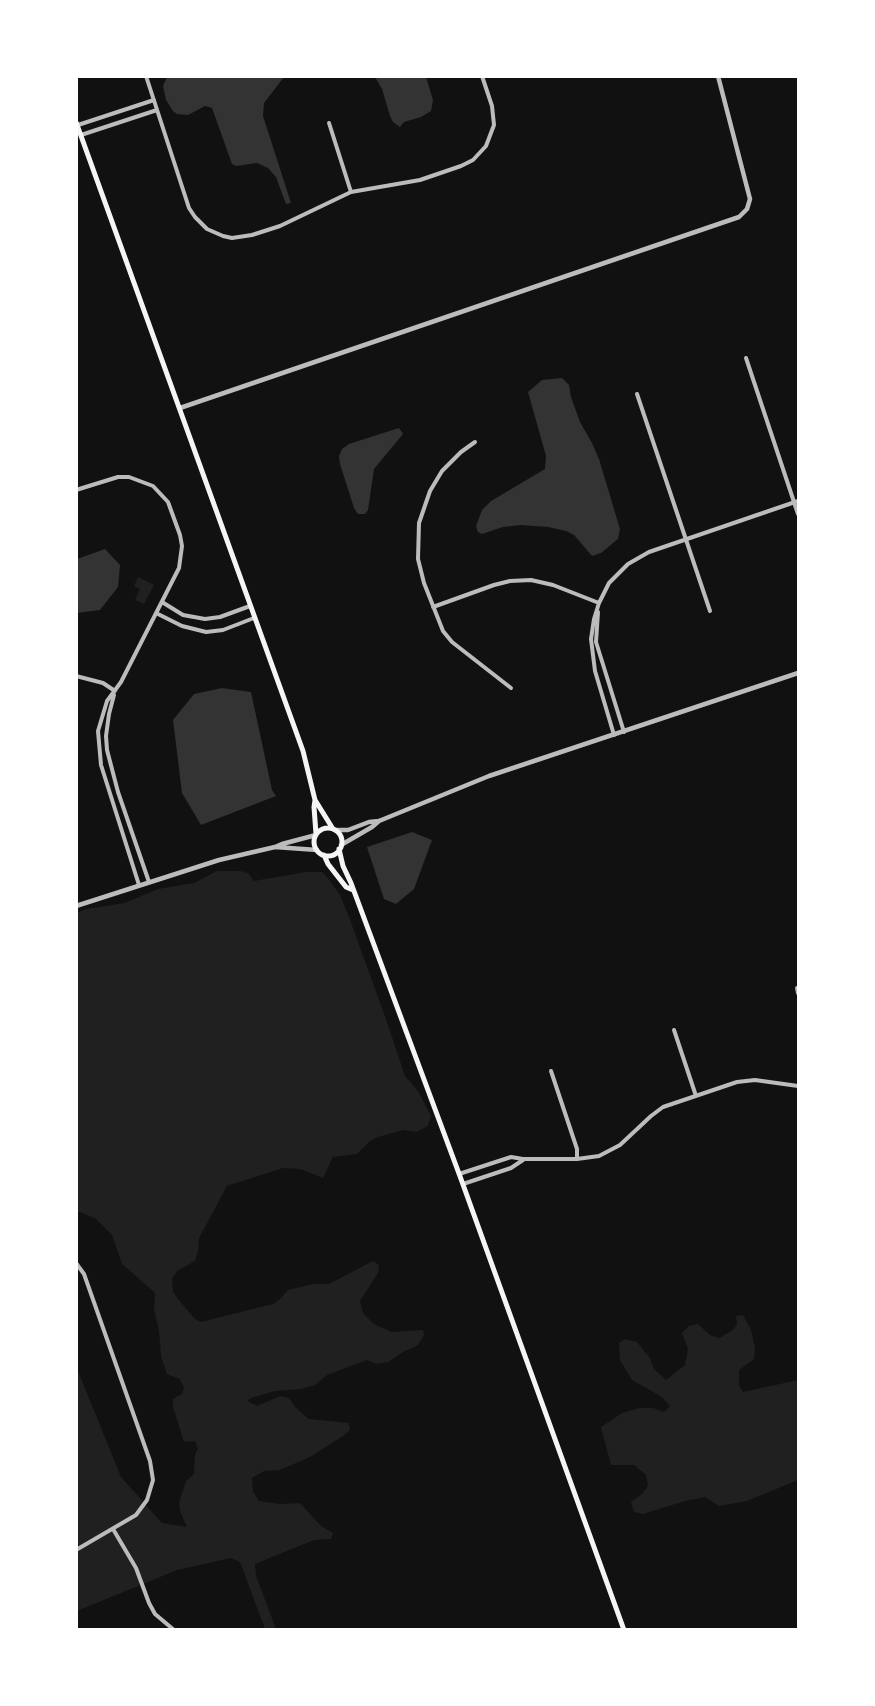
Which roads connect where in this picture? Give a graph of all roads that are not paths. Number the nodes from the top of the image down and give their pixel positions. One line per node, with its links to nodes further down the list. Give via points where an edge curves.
1 (146, 76): 4 (street)
2 (482, 76): 9 (street, via 494,125 480,154 461,166 420,180)
3 (718, 76): 12 (street, via 750,199 739,217)
4 (154, 100): 5 (street); 7 (street)
5 (157, 110): 8 (street); 9 (street, via 189,208 215,234 232,238 252,236)
6 (329, 123): 9 (street)
7 (77, 124): 8 (main road)
8 (81, 135): 12 (main road)
9 (351, 192)
10 (746, 358): 15 (street)
11 (637, 394): 17 (street)
12 (180, 408): 20 (main road)
13 (475, 442): 21 (street, via 442,471 430,490 419,523 418,559)
14 (76, 490): 18 (street, via 129,477 153,486 168,502 182,546 179,568)
15 (796, 501): 16 (street); 17 (street)
16 (798, 514)
17 (686, 539): 19 (street, via 628,564 609,583); 22 (street)
18 (162, 602): 23 (street); 24 (street)
19 (598, 603): 21 (street, via 531,580 494,585); 31 (street, via 596,642); 32 (street, via 591,639 595,671)
20 (250, 606): 24 (street, via 211,619); 25 (main road)
21 (433, 607): 29 (street, via 452,642)
22 (710, 611)
23 (156, 613): 26 (street); 30 (street)
24 (192, 618): 26 (street)
25 (254, 618): 26 (street, via 213,632); 33 (main road, via 303,751)
26 (189, 628)
27 (798, 673): 31 (street)
28 (76, 676): 30 (street, via 103,683)
29 (511, 688)
30 (115, 691): 35 (street, via 107,750); 36 (street, via 103,710 98,746)
31 (624, 732): 32 (street)
32 (614, 735): 34 (street, via 479,780)
33 (315, 800): 37 (main road); 38 (main road)
34 (379, 821): 37 (street, via 348,830); 40 (street)
35 (130, 825): 36 (street); 43 (street)
36 (120, 828): 44 (street)
37 (334, 829): 38 (main road, via 321,829); 40 (main road, via 341,836)
38 (316, 835): 39 (street); 41 (main road)
39 (275, 847): 41 (street); 43 (street)
40 (340, 847): 42 (main road, via 333,855); 45 (main road)
41 (316, 850): 42 (main road)
42 (324, 855): 45 (main road)
43 (149, 882): 44 (street)
44 (139, 885): 46 (street)
45 (352, 890): 53 (main road)
46 (76, 906)
47 (674, 1030): 50 (street)
48 (551, 1071): 52 (street)
49 (798, 1086): 50 (street, via 746,1080)
50 (696, 1096): 52 (street, via 656,1111 614,1149 594,1158)
51 (524, 1159): 52 (street); 53 (street, via 511,1157); 54 (street, via 511,1168)
52 (577, 1159)
53 (459, 1174): 54 (main road)
54 (463, 1184): 59 (main road)
55 (76, 1263): 56 (street, via 84,1274 152,1467 153,1485 146,1503 132,1518)
56 (113, 1529): 57 (street); 58 (street, via 136,1568 155,1614)
57 (76, 1550)
58 (174, 1629)
59 (624, 1629)

